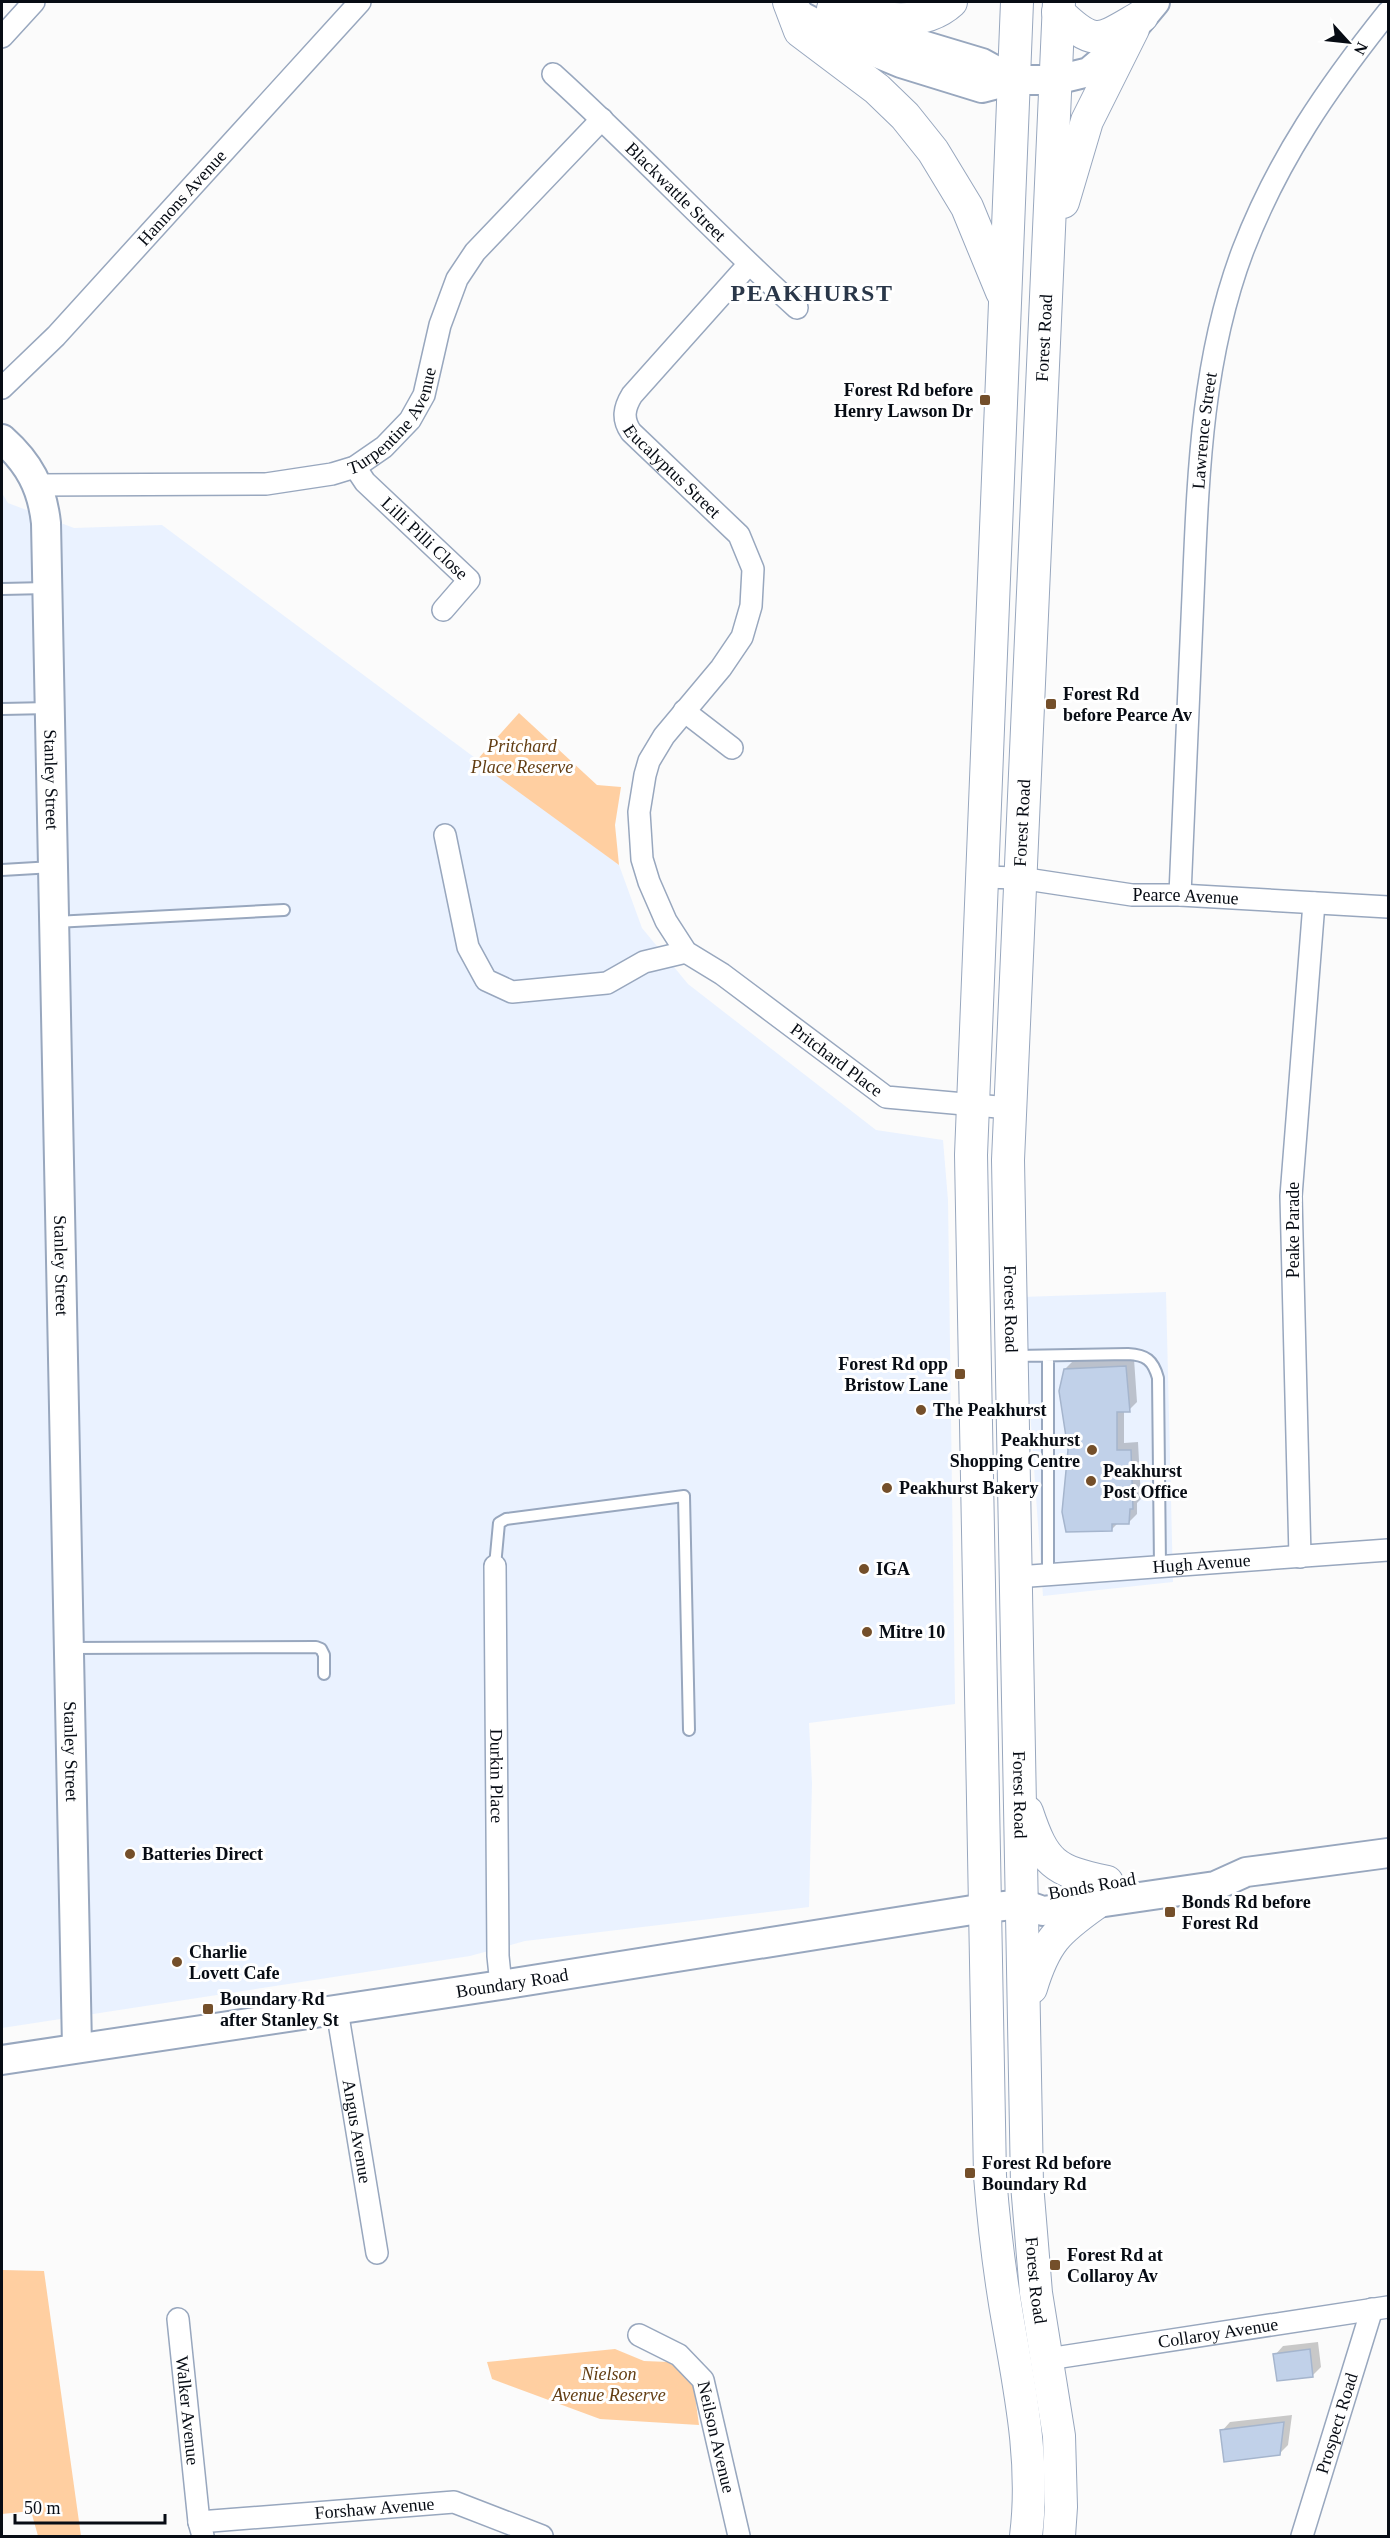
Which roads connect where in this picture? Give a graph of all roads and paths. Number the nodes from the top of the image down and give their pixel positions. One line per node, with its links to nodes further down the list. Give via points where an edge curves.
1 (34, 2): 10 (street)
2 (360, 2): 19 (street, Hannons Avenue, via 56,336)
3 (790, 2): 12 (street, via 801,16 901,63 978,88); 17 (main road, via 800,31 891,102 938,158 967,207)
4 (951, 2): 6 (main road, via 920,17 903,19 879,18)
5 (1017, 2): 12 (main road, Forest Road)
6 (824, 5): 12 (street, via 910,41 982,63)
7 (1058, 7): 9 (main road, via 1081,32 1093,38); 13 (main road, Forest Road)
8 (1389, 12): 36 (street, Lawrence Street, via 1327,91 1274,180 1243,252 1221,323 1206,396 1198,470)
9 (1144, 15): 13 (street, via 1107,58 1089,72); 15 (main road, via 1087,121)
10 (2, 37)
11 (553, 74): 14 (street, Blackwattle Street)
12 (1013, 80): 13 (street); 17 (main road, Forest Road)
13 (1056, 80): 15 (main road, Forest Road)
14 (602, 119): 16 (street, Blackwattle Street); 21 (street, Turpentine Avenue, via 475,252 457,279 440,325 424,395 397,434)
15 (1047, 263): 35 (main road, Forest Road)
16 (749, 264): 18 (street, Blackwattle Street); 23 (street, Eucalyptus Street, via 632,395 624,414 631,432)
17 (1005, 298): 34 (main road, Forest Road)
18 (797, 308)
19 (3, 387)
20 (2, 439): 22 (street, Stanley Street, via 28,465)
21 (355, 467): 22 (street, Turpentine Avenue, via 266,484); 26 (street, Lilli Pilli Close, via 365,482 469,580)
22 (38, 485): 24 (street, Stanley Street, via 46,523)
23 (739, 535): 29 (street, Pritchard Place, via 753,569 748,623 721,668)
24 (48, 588): 25 (lane); 27 (street, Stanley Street)
25 (2, 589)
26 (442, 610)
27 (50, 708): 28 (lane); 32 (street, Stanley Street)
28 (2, 710)
29 (684, 711): 30 (street); 41 (street, Pritchard Place, via 649,761 641,792 639,834 642,859 656,902)
30 (732, 748)
31 (444, 835): 41 (street, via 468,947 486,980 512,992 607,983 644,962)
32 (53, 867): 33 (lane); 40 (street, Stanley Street)
33 (2, 870)
34 (982, 877): 35 (street, Pearce Avenue); 42 (main road, Forest Road)
35 (1020, 878): 36 (street, Pearce Avenue, via 1132,895); 43 (main road, Forest Road)
36 (1180, 895): 37 (street, Pearce Avenue)
37 (1314, 903): 38 (street, Pearce Avenue); 47 (street, Peake Parade, via 1292,1196)
38 (1389, 907)
39 (285, 910): 40 (lane)
40 (54, 922): 52 (street, Stanley Street)
41 (686, 952): 42 (street, Pritchard Place, via 886,1096)
42 (972, 1106): 43 (street, Pritchard Place); 59 (main road, Forest Road)
43 (1009, 1108): 44 (main road, Forest Road)
44 (1012, 1356): 45 (lane); 51 (main road, Forest Road)
45 (1047, 1356): 49 (lane, via 1138,1355 1152,1362 1158,1378); 50 (lane)
46 (1389, 1550): 47 (street, Hugh Avenue)
47 (1300, 1557): 49 (street, Hugh Avenue)
48 (495, 1566): 54 (lane, via 499,1523 506,1520 684,1496); 60 (street, Durkin Place)
49 (1160, 1566): 50 (street, Hugh Avenue)
50 (1048, 1574): 51 (street, Hugh Avenue)
51 (1016, 1577): 55 (main road, Forest Road)
52 (69, 1648): 53 (lane, via 316,1647 324,1655); 63 (street, Stanley Street)
53 (324, 1674)
54 (689, 1730)
55 (1020, 1789): 57 (main road, via 1045,1855); 58 (main road, Forest Road)
56 (1389, 1852): 57 (street, Bonds Road, via 1246,1872 1215,1886)
57 (1101, 1893): 58 (street, Bonds Road, via 1043,1911); 61 (main road, via 1048,1945)
58 (1023, 1904): 59 (street, Boundary Road); 61 (main road, Forest Road)
59 (985, 1908): 60 (street, Boundary Road); 73 (main road, Forest Road, via 990,2176 997,2249 1026,2422)
60 (501, 1985): 62 (street, Boundary Road)
61 (1025, 2009): 69 (main road, Forest Road, via 1029,2220)
62 (337, 2010): 63 (street, Boundary Road); 65 (street, Angus Avenue)
63 (77, 2047): 64 (street, Boundary Road)
64 (2, 2060)
65 (377, 2253)
66 (1380, 2308): 69 (street, Collaroy Avenue); 75 (street, Prospect Road)
67 (178, 2319): 70 (street, Walker Avenue)
68 (639, 2335): 72 (street, Neilson Avenue, via 679,2355 703,2380)
69 (1048, 2360): 74 (main road, Forest Road, via 1059,2436)
70 (201, 2529): 71 (street, Forshaw Avenue, via 454,2502)
71 (542, 2536)
72 (739, 2536)
73 (1026, 2536)
74 (1059, 2536)
75 (1302, 2536)

